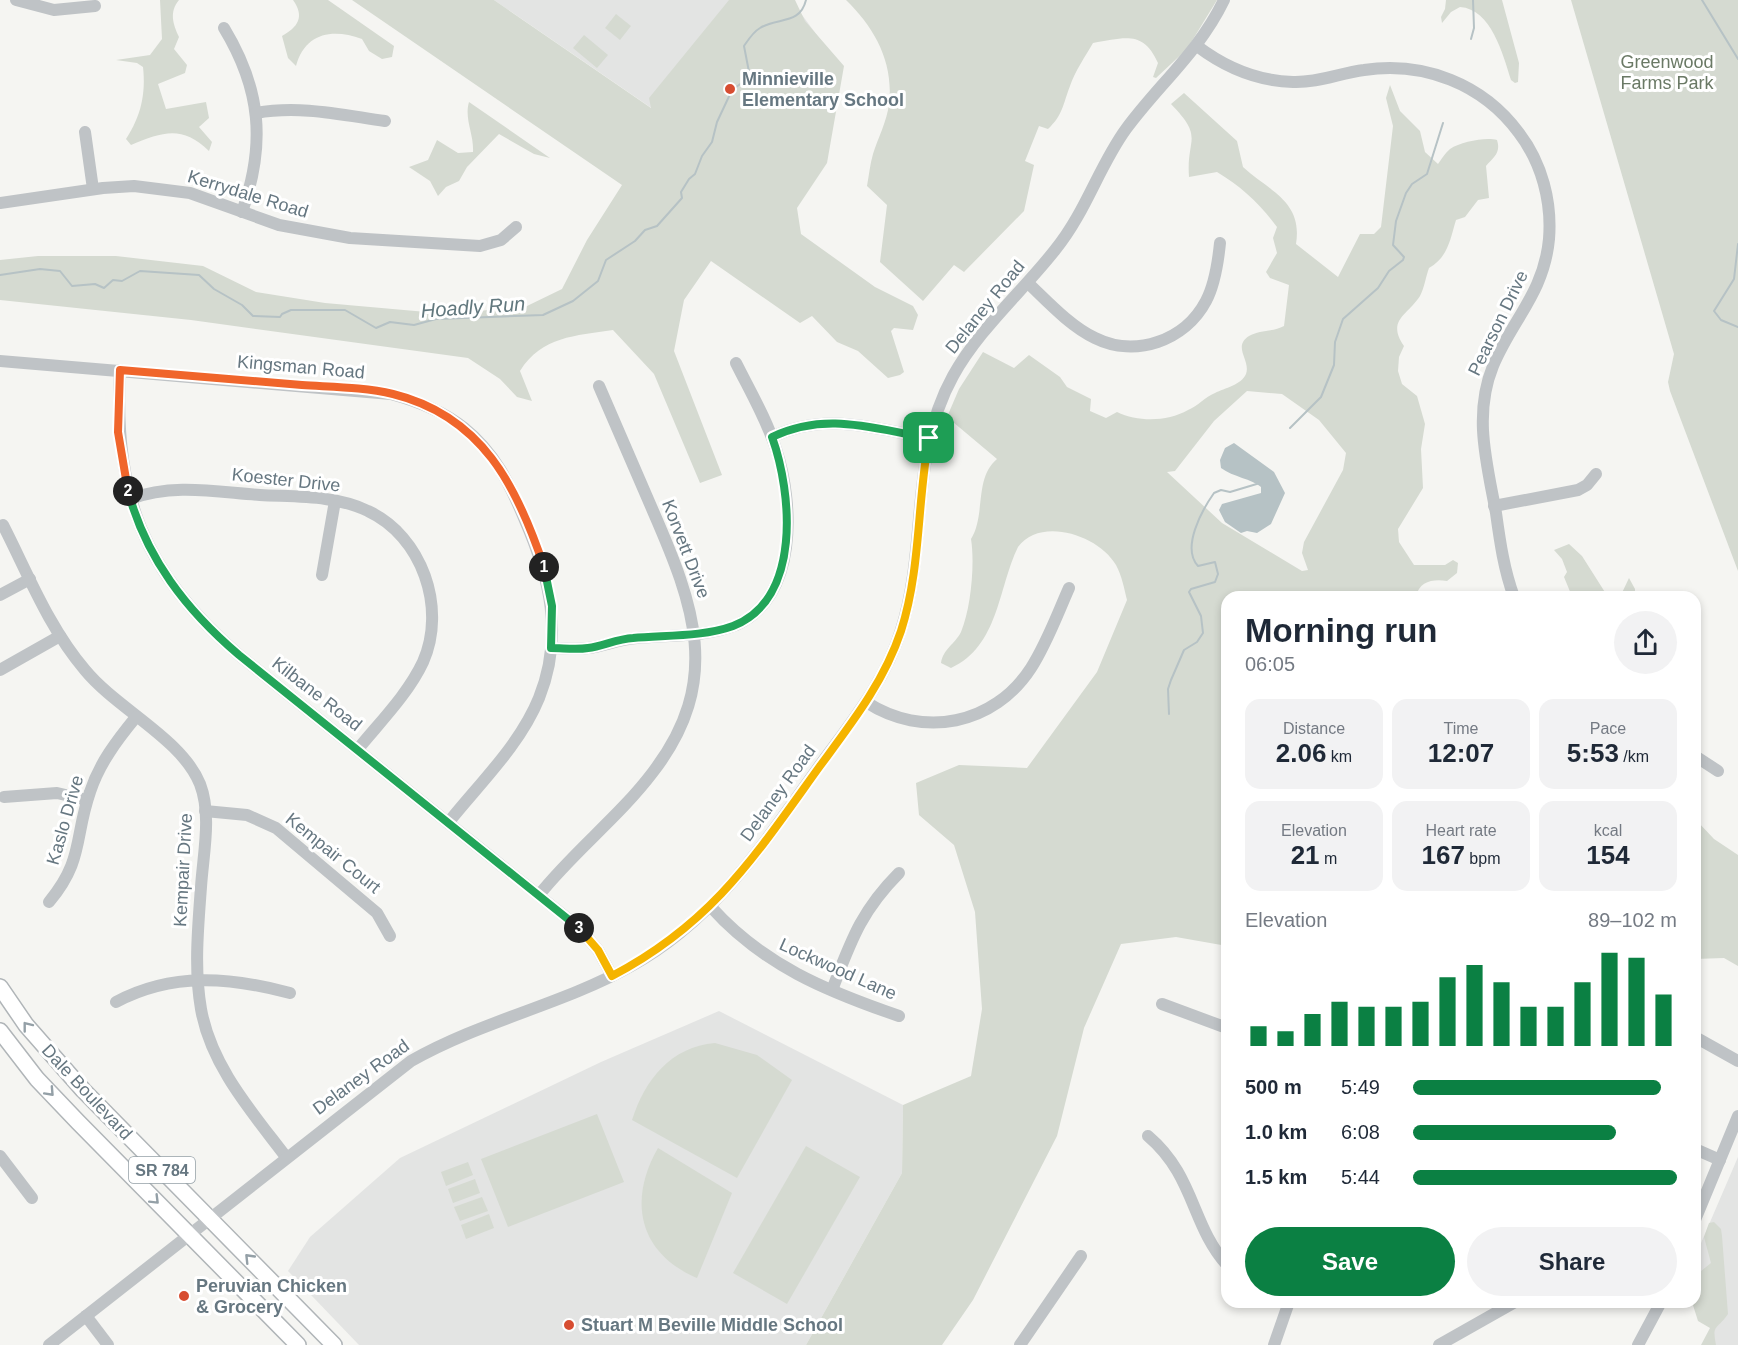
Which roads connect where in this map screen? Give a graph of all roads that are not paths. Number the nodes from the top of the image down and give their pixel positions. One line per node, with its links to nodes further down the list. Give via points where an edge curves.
1 (16, 0): 3 (street, via 54,10)
2 (1224, 0): 5 (street, Delaney Road)
3 (95, 6)
4 (224, 28): 6 (street, via 245,67)
5 (1197, 46): 14 (street, Delaney Road, via 1124,131 1074,225); 24 (street, Pearson Drive, via 1241,72 1273,80 1311,81 1378,68 1434,74 1482,95 1502,111 1521,135 1543,179 1549,235 1539,283 1493,368 1484,400 1483,439)
6 (256, 113): 7 (street, via 309,110); 11 (street, via 256,157)
7 (385, 121)
8 (85, 132): 9 (street)
9 (93, 189): 10 (street, Kerrydale Road); 11 (street, Kerrydale Road, via 127,186 180,191)
10 (0, 203)
11 (242, 212): 12 (street, Kerrydale Road, via 318,234 464,247 491,244)
12 (516, 227)
13 (1220, 243): 14 (street, via 1211,290 1199,313 1176,333 1144,346 1119,346 1096,339)
14 (1028, 283): 20 (street, Delaney Road, via 975,343 956,371)
15 (0, 361): 17 (street, Kingsman Road)
16 (736, 363): 19 (street)
17 (120, 370): 22 (street, Kilbane Road, via 118,432); 33 (street, Kingsman Road, via 372,391 413,400 454,420 500,468 539,551 552,606)
18 (599, 386): 31 (street, Korvett Drive, via 679,570)
19 (772, 437): 20 (street, via 830,422); 31 (street, via 787,496 777,582 760,608 741,622)
20 (929, 438): 35 (street, Delaney Road, via 908,608 892,654)
21 (1596, 474): 24 (street, via 1578,490)
22 (130, 499): 23 (street, Koester Drive, via 177,488); 37 (street, Kilbane Road, via 160,568 194,613 239,655)
23 (335, 501): 26 (street); 37 (street, Koester Drive, via 367,510 392,527 415,554 431,598 431,628 421,666)
24 (1494, 506): 29 (street, Pearson Drive)
25 (3, 525): 27 (street, Kempair Drive)
26 (322, 575)
27 (30, 579): 30 (street); 32 (street, Kempair Drive)
28 (1069, 588): 35 (street, via 1031,668 1007,696 982,713 951,722 919,723)
29 (1512, 591)
30 (0, 595)
31 (695, 632): 33 (street, via 626,639 590,648); 45 (street, Korvett Drive, via 692,692 667,752 627,805 578,850)
32 (60, 636): 34 (street); 36 (street, Kempair Drive, via 87,672)
33 (551, 648): 43 (street, Kingsman Road, via 542,691 522,730)
34 (0, 670)
35 (866, 702): 47 (street, Delaney Road, via 749,864)
36 (136, 717): 41 (street, Kaslo Drive, via 110,752); 42 (street, Kempair Drive, via 187,761 200,785)
37 (358, 749): 43 (street, Kilbane Road)
38 (1701, 760): 39 (street)
39 (1718, 771)
40 (4, 797): 41 (street, via 49,792)
41 (87, 800): 46 (street, Kaslo Drive, via 73,867)
42 (205, 812): 48 (street, Kempair Court, via 247,815 276,828 377,913); 50 (street, Kempair Drive)
43 (448, 823): 45 (street, Kilbane Road)
44 (899, 873): 52 (street, via 862,918)
45 (540, 895): 49 (street, Kilbane Road, via 589,938)
46 (49, 902)
47 (711, 907): 49 (street, Delaney Road, via 659,949); 52 (street, Lockwood Lane, via 739,937 768,959)
48 (390, 936)
49 (612, 976): 65 (street, Delaney Road, via 429,1050)
50 (198, 979): 53 (street, via 247,983); 54 (street, via 148,987); 65 (street, Kempair Drive, via 204,1021 219,1060 239,1095)
51 (0, 987): 69 (main road, Dale Boulevard / SR 784, one-way to 51, via 51,1055)
52 (832, 990): 56 (street, Lockwood Lane)
53 (290, 993)
54 (116, 1002)
55 (1162, 1004): 57 (street)
56 (898, 1016)
57 (1221, 1026)
58 (0, 1031): 70 (main road, Dale Boulevard / SR 784, one-way to 70, via 37,1078)
59 (1701, 1040): 60 (street)
60 (1738, 1061)
61 (1738, 1116): 66 (street)
62 (1148, 1136): 72 (street, via 1179,1171 1208,1238)
63 (1701, 1152): 66 (street)
64 (0, 1156): 67 (street)
65 (286, 1157): 69 (street, Delaney Road)
66 (1720, 1160): 68 (street)
67 (32, 1198)
68 (1701, 1206)
69 (209, 1218): 70 (street, Delaney Road); 80 (main road, Dale Boulevard / SR 784, one-way to 69)
70 (189, 1234): 76 (street, Delaney Road); 79 (main road, Dale Boulevard / SR 784)
71 (1081, 1256): 81 (street)
72 (1221, 1256)
73 (1287, 1308): 82 (street)
74 (1504, 1308): 83 (street)
75 (1658, 1308): 84 (street)
76 (86, 1316): 77 (street, Delaney Road); 78 (street)
77 (49, 1345)
78 (108, 1345)
79 (298, 1345)
80 (334, 1345)
81 (1020, 1345)
82 (1274, 1345)
83 (1439, 1345)
84 (1638, 1345)

